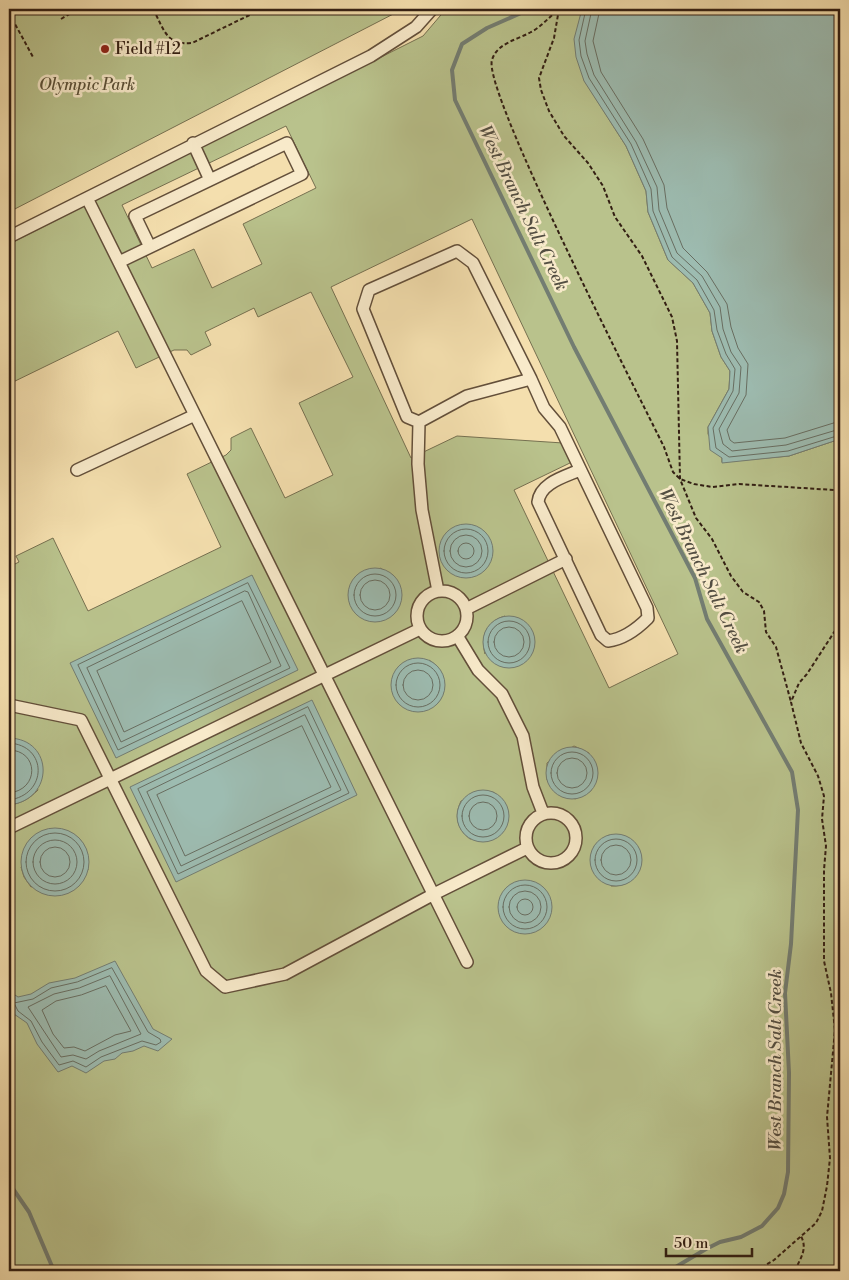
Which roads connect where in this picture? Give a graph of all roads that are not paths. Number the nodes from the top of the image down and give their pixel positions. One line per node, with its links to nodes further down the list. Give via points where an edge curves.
1 (432, 9): 2 (street, via 416,27 371,56)
2 (193, 143): 3 (street); 4 (street)
3 (210, 180): 6 (street, via 135,216); 6 (street, via 287,142 302,174)
4 (87, 198): 5 (street); 7 (street)
5 (9, 237)
6 (150, 247): 7 (street)
7 (119, 262): 9 (street)
8 (531, 379): 10 (street, via 467,396); 10 (street, via 473,263 457,251 369,290 363,309 407,417); 12 (street)
9 (195, 415): 11 (street); 18 (street)
10 (419, 422): 14 (street, via 422,510)
11 (77, 470)
12 (580, 470): 13 (street, via 546,486 539,494 538,502); 13 (street, via 647,608 648,618 618,640 608,641 601,635)
13 (566, 560): 15 (street)
14 (438, 591): 15 (street, via 454,594); 16 (street, via 420,605 417,613)
15 (466, 609): 17 (street, via 467,622)
16 (420, 628): 17 (street, via 425,635 441,642); 18 (street)
17 (458, 637): 21 (street, via 478,670 502,694 523,736 533,787)
18 (325, 676): 20 (street); 24 (street)
19 (9, 704): 20 (street, via 81,720)
20 (110, 779): 22 (street); 24 (street, via 206,972 225,986 285,974)
21 (544, 813): 23 (street, via 529,823 525,840); 23 (street, via 560,814 572,824 576,832 574,848 564,860 547,863 532,856)
22 (9, 828)
23 (527, 848): 24 (street)
24 (434, 894): 25 (street)
25 (467, 962)

